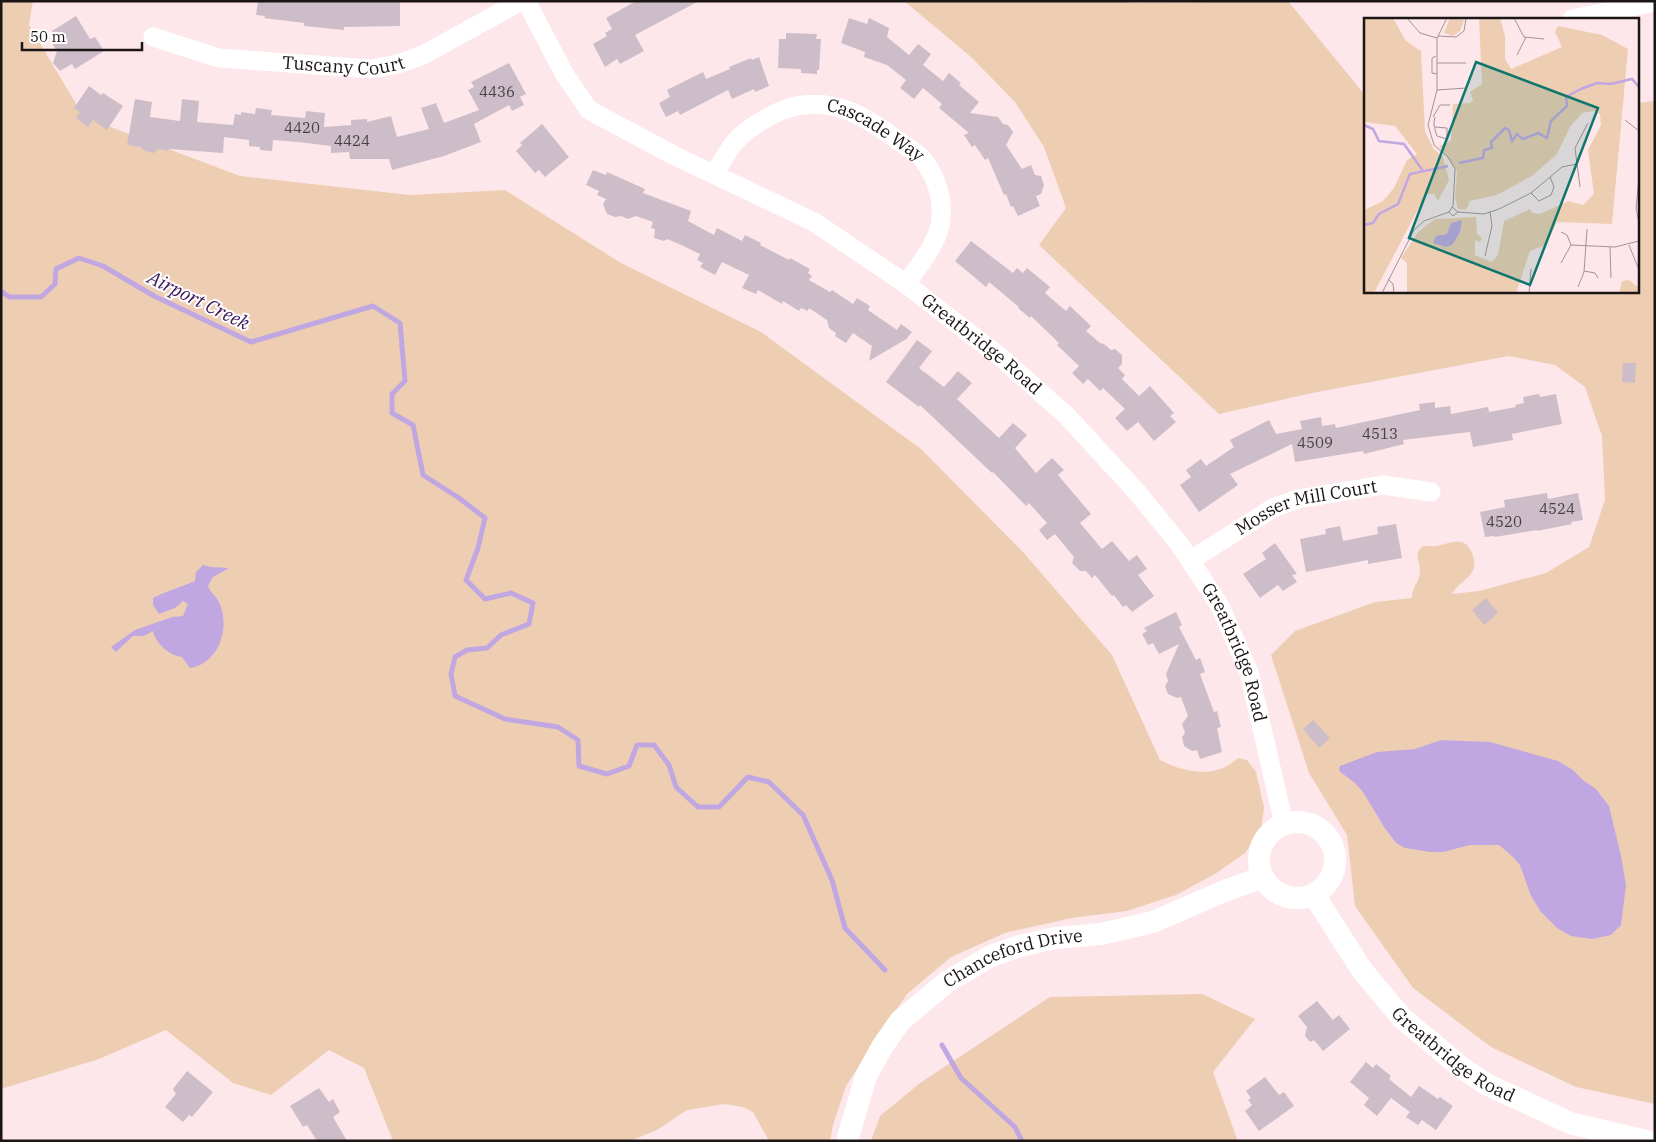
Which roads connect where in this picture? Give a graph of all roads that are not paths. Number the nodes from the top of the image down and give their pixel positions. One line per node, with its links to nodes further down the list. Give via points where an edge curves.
1 (521, 1): 5 (street, Tuscany Court, via 423,54 398,64 371,69 219,58)
2 (526, 1): 6 (street, Greatbridge Road, via 565,75 589,110)
3 (1655, 2): 4 (street)
4 (1577, 18)
5 (153, 37)
6 (714, 174): 7 (street, Greatbridge Road, via 814,222); 7 (street, Cascade Way, via 735,142 763,119 778,112 796,106 816,105 854,112 923,159 939,192 942,220 933,244)
7 (906, 284): 9 (street, Greatbridge Road, via 1004,360 1067,416 1136,491)
8 (1431, 492): 9 (street, Mosser Mill Court, via 1383,485 1298,499 1273,508)
9 (1191, 560): 10 (street, Greatbridge Road, via 1220,606 1249,672)
10 (1284, 824): 11 (street, via 1273,830 1260,850); 12 (street, via 1305,822 1317,827 1328,836 1334,850 1336,864 1329,882)
11 (1263, 877): 12 (street, via 1269,886 1289,898); 13 (street, Chanceford Drive, via 1153,922 1101,934 1055,938 1020,946 991,956 948,981 900,1021 882,1047 866,1076)
12 (1314, 895): 14 (street, Greatbridge Road, via 1362,970 1398,1014 1462,1068 1494,1088 1570,1123)
13 (847, 1141)
14 (1646, 1141)

